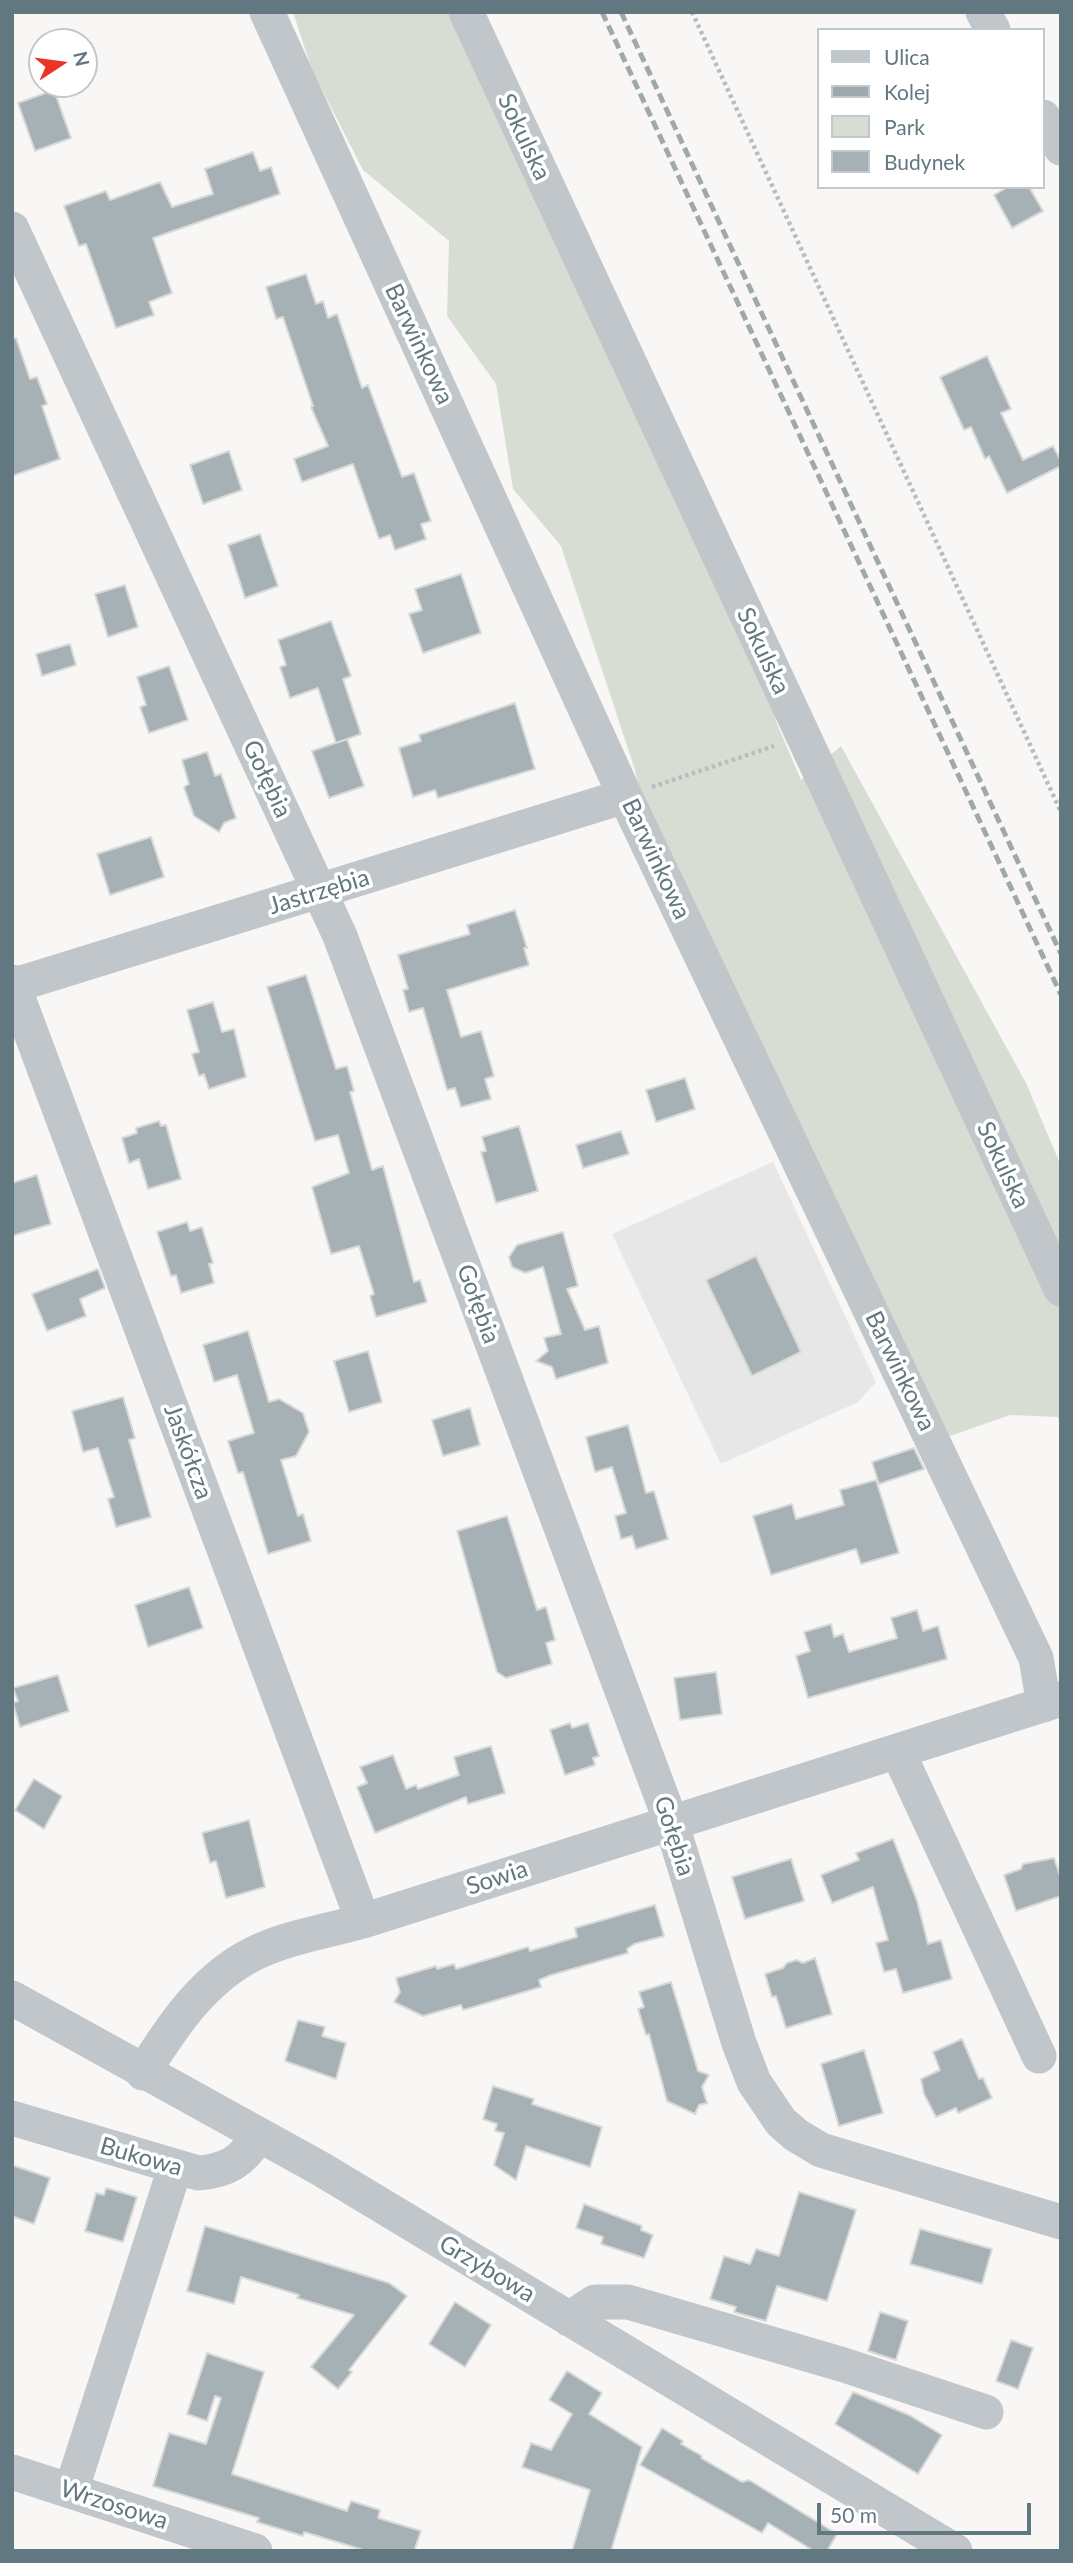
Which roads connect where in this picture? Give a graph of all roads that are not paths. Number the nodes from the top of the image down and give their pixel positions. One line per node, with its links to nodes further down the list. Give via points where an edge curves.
1 (267, 12): 8 (street, Barwinkowa)
2 (466, 12): 11 (street, Sokulska)
3 (983, 12): 4 (street)
4 (992, 28)
5 (1045, 120): 6 (street)
6 (1061, 148)
7 (12, 229): 9 (street, Gołębia)
8 (625, 796): 9 (street, Jastrzębia); 12 (street, Barwinkowa, via 1036,1658)
9 (320, 892): 10 (street, Jastrzębia); 14 (street, Gołębia)
10 (13, 985): 15 (street, Jaskółcza)
11 (1061, 1289)
12 (1052, 1702): 13 (street, Sowia)
13 (898, 1752): 14 (street, Sowia); 17 (street)
14 (671, 1822): 15 (street, Sowia); 22 (street, Gołębia, via 739,2043 754,2082 781,2122 821,2150)
15 (363, 1922): 18 (street, Sowia, via 282,1943 233,1965 212,1980 186,2011)
16 (12, 1998): 18 (street, Grzybowa)
17 (1039, 2056)
18 (144, 2073): 20 (street, Grzybowa)
19 (12, 2118): 21 (street, Bukowa)
20 (258, 2136): 21 (street, Bukowa, via 233,2165 198,2173); 23 (street, Grzybowa, via 333,2176)
21 (175, 2168): 26 (street)
22 (1061, 2222)
23 (569, 2319): 24 (street, via 595,2302 628,2302); 28 (street, Grzybowa)
24 (986, 2412)
25 (12, 2472): 26 (street, Wrzosowa)
26 (71, 2491): 27 (street, Wrzosowa)
27 (255, 2551)
28 (955, 2551)

